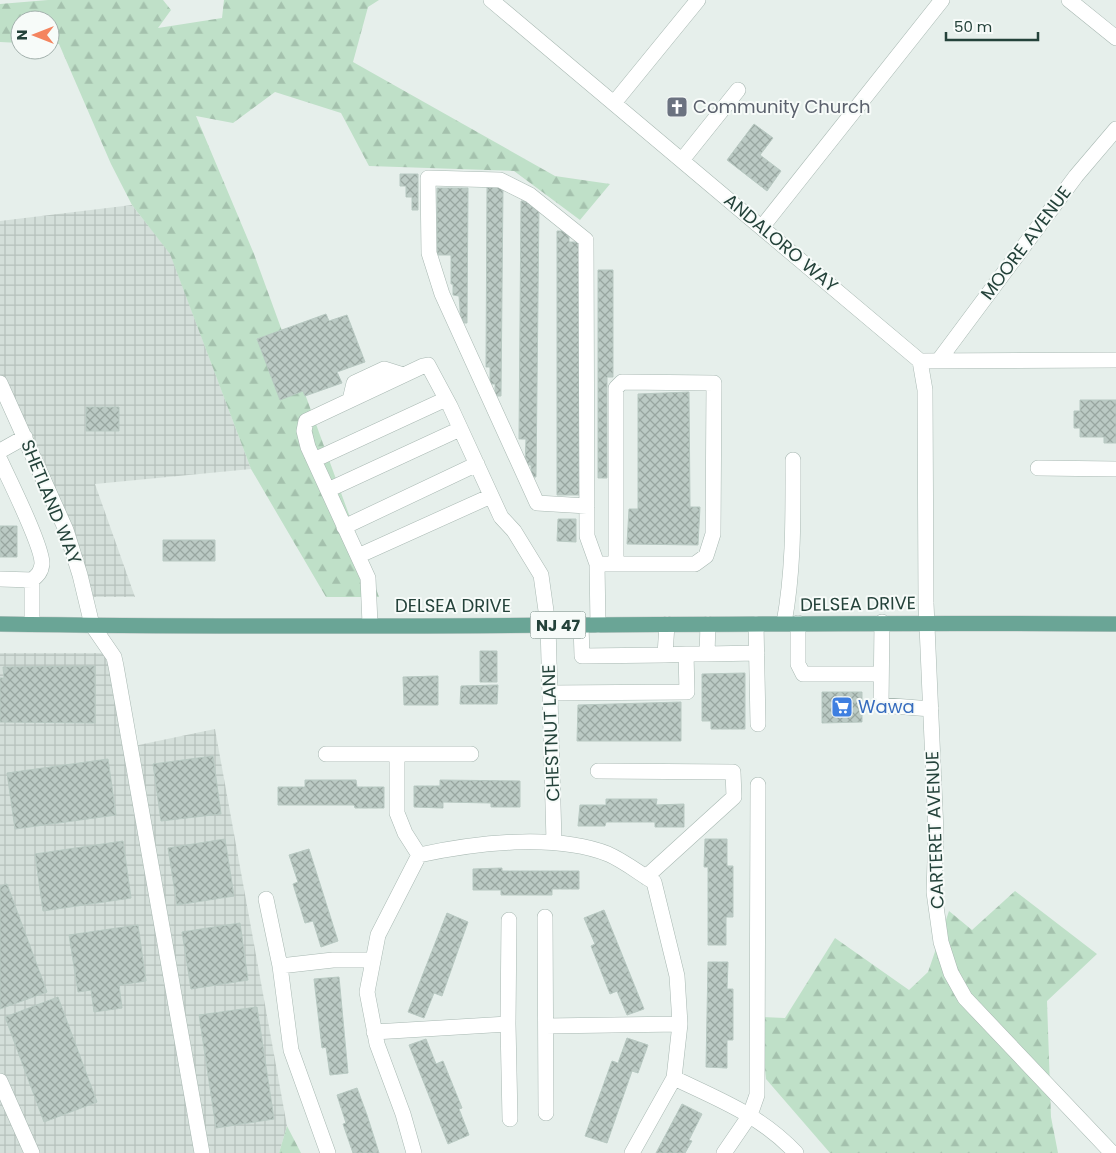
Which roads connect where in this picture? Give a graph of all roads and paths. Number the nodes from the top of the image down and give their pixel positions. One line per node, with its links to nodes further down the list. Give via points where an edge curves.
1 (491, 0): 7 (street, ANDALORO WAY)
2 (698, 0): 7 (street)
3 (942, 0): 10 (street)
4 (1069, 0): 5 (street)
5 (1116, 38)
6 (738, 90): 9 (street)
7 (614, 103): 9 (street, ANDALORO WAY)
8 (1116, 129): 11 (street, MOORE AVENUE, via 1076,176)
9 (682, 160): 10 (street, ANDALORO WAY)
10 (762, 227): 13 (street, ANDALORO WAY)
11 (939, 360): 12 (street); 13 (street)
12 (1116, 360)
13 (920, 361): 35 (street, via 925,390)
14 (0, 383): 17 (street, SHETLAND WAY)
15 (446, 399): 16 (street, CHESTNUT LANE); 20 (street); 20 (street, CHESTNUT LANE, via 428,365 403,375 306,421 304,431)
16 (460, 429): 22 (street, CHESTNUT LANE); 25 (street)
17 (25, 437): 18 (street); 44 (street, SHETLAND WAY, via 71,545)
18 (0, 451)
19 (0, 460): 33 (street, via 42,563 40,573)
20 (314, 460): 25 (street)
21 (793, 460): 36 (street)
22 (477, 464): 26 (street, CHESTNUT LANE); 28 (street)
23 (1038, 468): 24 (street)
24 (1116, 469)
25 (328, 490): 28 (street)
26 (492, 496): 29 (street); 47 (street, CHESTNUT LANE, via 501,517 514,531 541,575)
27 (587, 506): 27 (street, via 586,240 530,194 500,180 428,178 429,253 442,294 537,504); 30 (street, via 587,536)
28 (344, 527): 29 (street)
29 (358, 556): 39 (street, via 368,578)
30 (597, 564): 31 (street); 46 (street)
31 (616, 564): 31 (street, via 695,564 706,556 712,534 714,383 622,382 616,388)
32 (0, 579): 33 (street)
33 (32, 580): 38 (street)
34 (882, 622): 35 (main road, DELSEA DRIVE / NJ 47); 36 (main road, DELSEA DRIVE / NJ 47); 52 (street)
35 (928, 622): 43 (main road, DELSEA DRIVE / NJ 47); 54 (street, CARTERET AVENUE)
36 (791, 623): 42 (main road, DELSEA DRIVE / NJ 47); 52 (street, via 802,674)
37 (0, 624): 38 (main road, DELSEA DRIVE / NJ 47)
38 (32, 624): 44 (main road, DELSEA DRIVE / NJ 47)
39 (370, 624): 44 (main road, DELSEA DRIVE / NJ 47); 47 (main road, DELSEA DRIVE / NJ 47)
40 (666, 624): 41 (main road, DELSEA DRIVE / NJ 47); 46 (main road, DELSEA DRIVE / NJ 47); 51 (street)
41 (708, 624): 42 (main road, DELSEA DRIVE / NJ 47); 50 (street)
42 (756, 624): 48 (street)
43 (1116, 624)
44 (92, 625): 79 (street, SHETLAND WAY, via 114,657 116,666)
45 (581, 625): 46 (main road, DELSEA DRIVE / NJ 47); 47 (main road, DELSEA DRIVE / NJ 47); 51 (street, via 582,656)
46 (598, 625)
47 (548, 626): 53 (street, CHESTNUT LANE)
48 (756, 653): 50 (street); 55 (street)
49 (686, 654): 50 (street); 51 (street); 53 (street, via 687,692)
50 (708, 654)
51 (665, 655)
52 (881, 674): 54 (street, via 881,705)
53 (550, 693): 61 (street, CHESTNUT LANE)
54 (931, 708): 85 (street, CARTERET AVENUE, via 936,832 934,892 941,942 951,973 964,998)
55 (758, 724)
56 (326, 754): 57 (street)
57 (397, 754): 58 (street); 62 (street, via 397,813)
58 (471, 754)
59 (598, 771): 60 (street, via 733,772)
60 (734, 798): 63 (street); 76 (street, via 758,792 758,1071)
61 (554, 841): 62 (street, via 453,848); 63 (street, via 608,854)
62 (419, 855): 67 (street, via 378,935)
63 (646, 877): 70 (street, via 654,882 677,976)
64 (266, 899): 68 (street)
65 (545, 917): 71 (street)
66 (509, 920): 69 (street)
67 (373, 960): 68 (street, via 333,960); 72 (street, via 366,992)
68 (280, 966): 80 (street, via 291,1050)
69 (508, 1024): 72 (street); 77 (street)
70 (680, 1024): 71 (street); 73 (street)
71 (546, 1026): 75 (street)
72 (374, 1032): 81 (street)
73 (674, 1078): 76 (street); 82 (street)
74 (0, 1081): 78 (street)
75 (546, 1113)
76 (750, 1115): 83 (street); 84 (street)
77 (510, 1118)
78 (32, 1153)
79 (202, 1153)
80 (328, 1153)
81 (414, 1153)
82 (632, 1153)
83 (724, 1153)
84 (796, 1153)
85 (1112, 1153)

